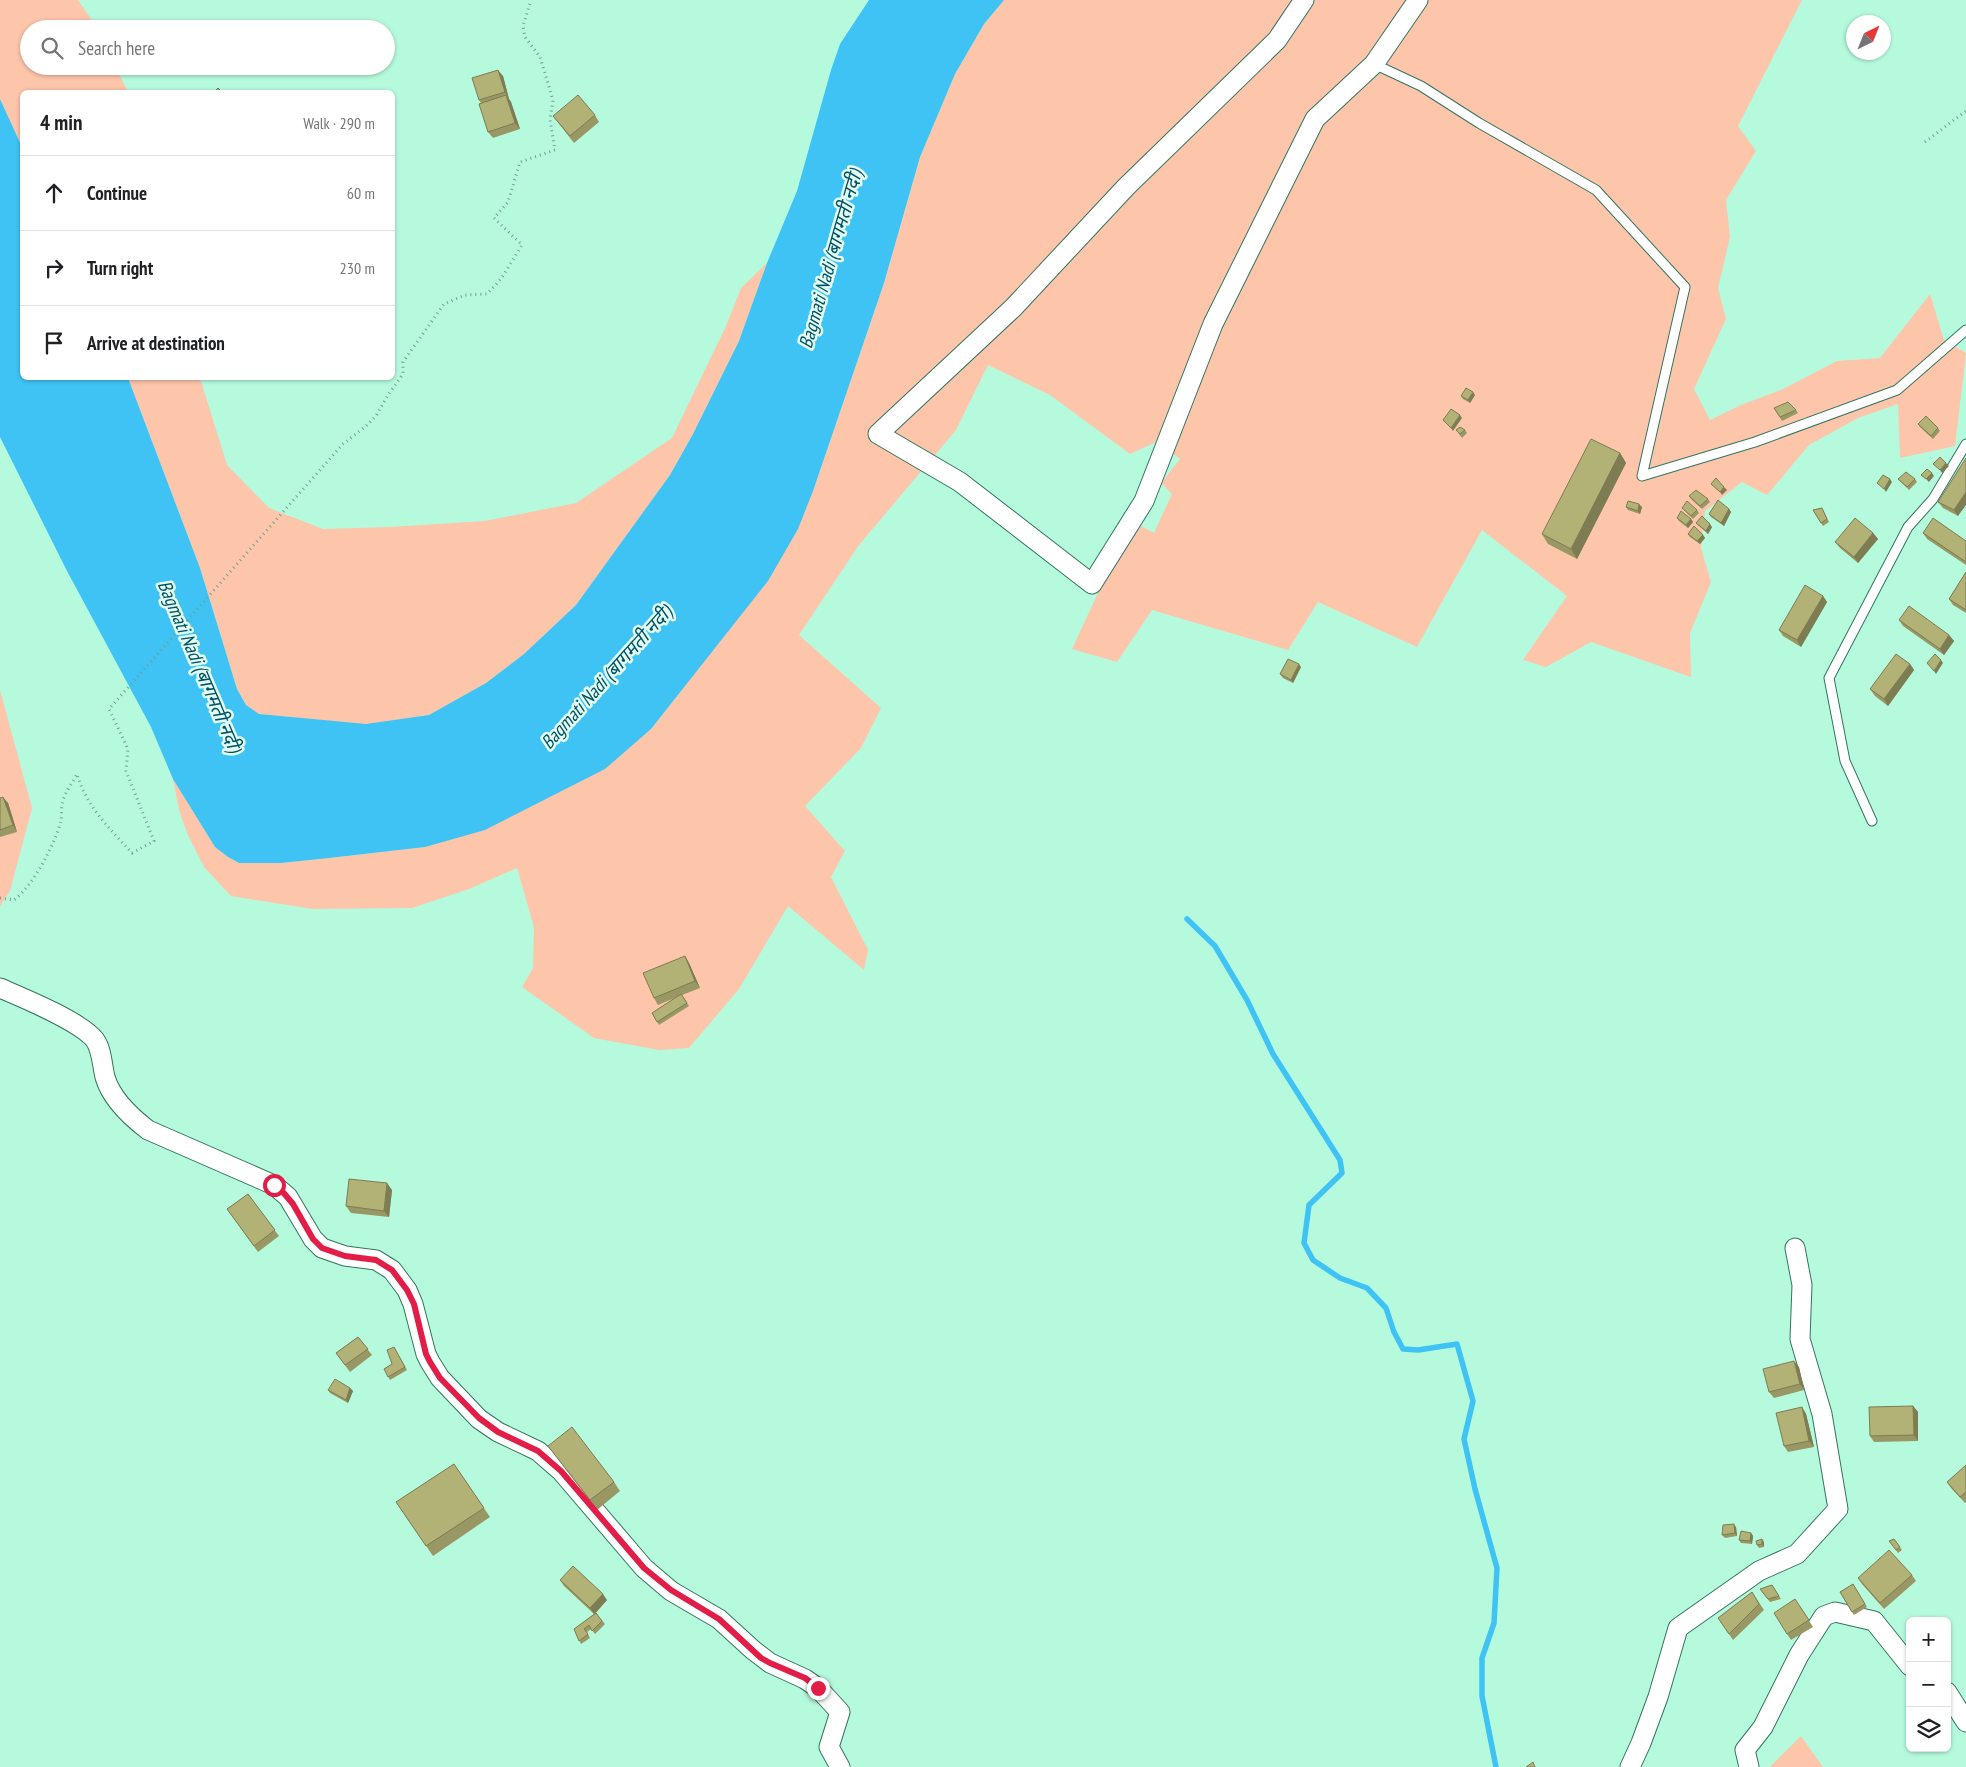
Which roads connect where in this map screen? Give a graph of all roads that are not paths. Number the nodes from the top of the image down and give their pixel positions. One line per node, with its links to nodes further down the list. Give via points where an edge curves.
1 (1304, 0): 3 (street, via 1277,40 1126,187 1013,308 878,434 960,482 1092,584 1144,501 1213,324 1315,119)
2 (1418, 0): 3 (street)
3 (1374, 64): 4 (lane, via 1421,86 1596,190 1685,287 1642,476 1755,442 1896,390)
4 (1966, 330)
5 (1966, 444): 6 (lane, via 1933,499 1908,527 1830,678 1846,761)
6 (1872, 821)
7 (0, 988): 12 (street, via 89,1033 101,1054 110,1089 133,1118 148,1130 274,1185 293,1204 313,1239 322,1248 345,1256 376,1260 392,1270 414,1304 430,1362 459,1399 498,1432 538,1451 561,1471 656,1580 719,1619 761,1658 805,1678 829,1698 840,1712 829,1747)
8 (1795, 1248): 13 (street, via 1802,1285 1800,1339 1822,1414 1838,1509 1797,1554 1760,1570 1678,1628 1658,1697)
9 (1907, 1662): 14 (street, via 1874,1621 1835,1612 1824,1616 1799,1655 1763,1727 1745,1750)
10 (1951, 1698): 11 (street)
11 (1966, 1722)
12 (840, 1767)
13 (1630, 1767)
14 (1749, 1767)

